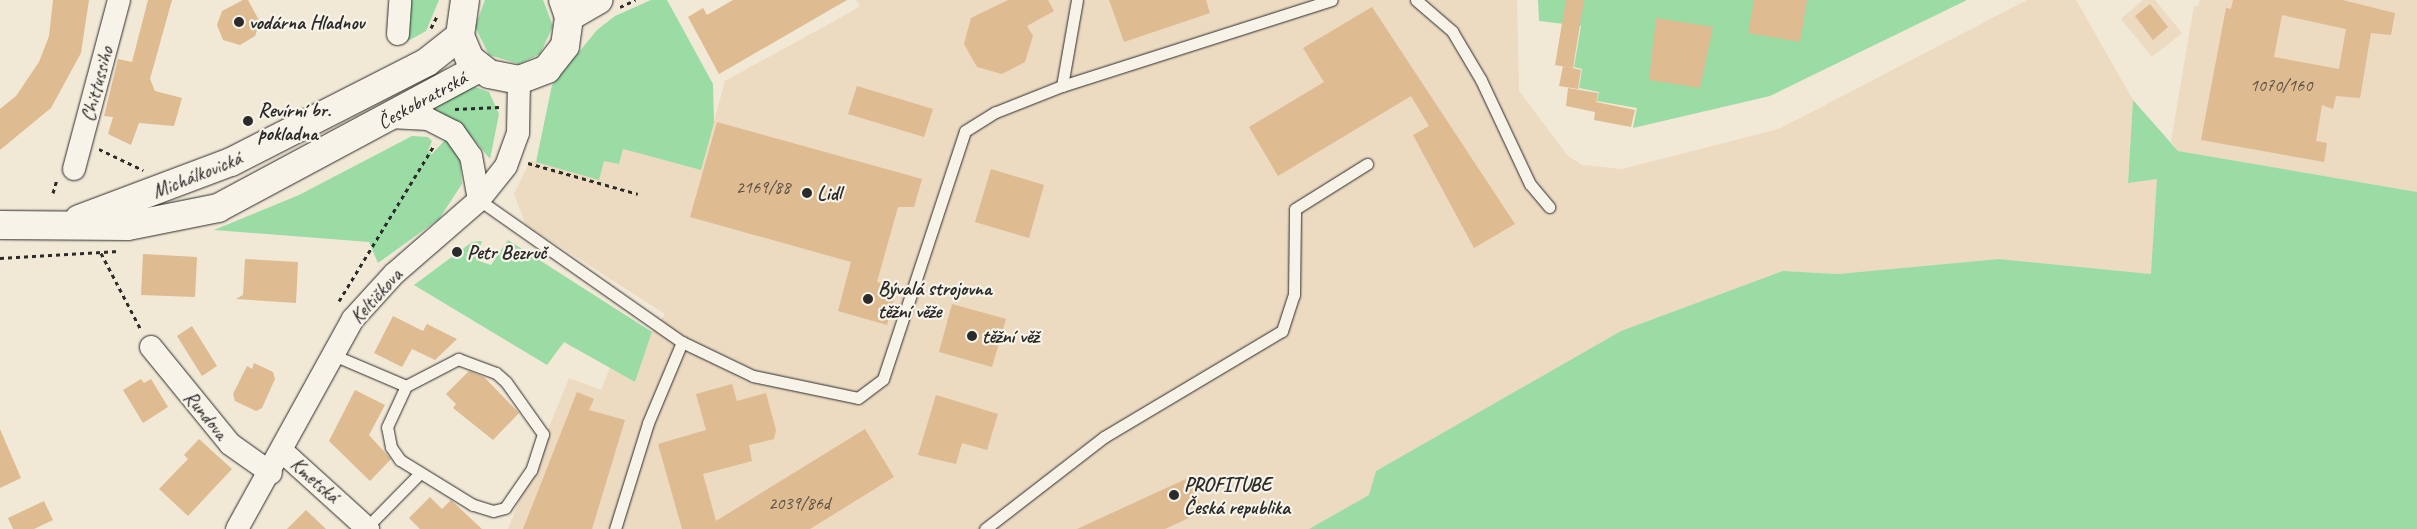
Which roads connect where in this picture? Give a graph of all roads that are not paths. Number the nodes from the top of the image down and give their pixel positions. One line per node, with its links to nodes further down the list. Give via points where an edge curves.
1 (119, 0): 17 (street, Chittussiho)
2 (466, 0): 10 (street)
3 (598, 0): 8 (street)
4 (1077, 0): 13 (lane)
5 (1332, 0): 13 (lane)
6 (1416, 0): 19 (lane, via 1452,31 1481,80 1530,184)
7 (394, 1): 9 (street)
8 (566, 9): 12 (street, via 569,32 558,59 547,69)
9 (398, 34)
10 (460, 36): 11 (street); 20 (street, Michálkovická, via 427,62 232,162)
11 (479, 68): 12 (street, via 499,78); 14 (street, Českobratrská)
12 (519, 80): 18 (street, Keltičkova, via 519,125 512,153)
13 (1062, 86): 22 (lane, via 996,112 965,131 883,379 873,391 858,398 817,393 753,376)
14 (390, 118): 15 (street, Českobratrská); 18 (street, via 450,117 471,156)
15 (364, 132): 20 (street, Michálkovická, via 233,201 198,214 128,226)
16 (1367, 164): 32 (lane, via 1295,209 1294,296 1282,331 1111,433)
17 (74, 169)
18 (479, 200): 22 (lane); 24 (street, Keltičkova, via 380,288)
19 (1549, 207)
20 (58, 224): 21 (street, Michálkovická)
21 (0, 225)
22 (682, 342): 31 (lane, via 648,423)
23 (151, 347): 27 (street, Rundova, via 230,444)
24 (331, 354): 25 (lane); 26 (street, Keltičkova)
25 (406, 386): 28 (lane, via 390,418 388,438 400,460); 28 (lane, via 452,361 467,360 506,382 543,434 528,477 500,510 473,505)
26 (283, 452): 27 (street, Keltičkova); 29 (street, Kmetská)
27 (272, 473): 30 (street, Keltičkova)
28 (420, 473): 29 (lane)
29 (367, 528)
30 (237, 529)
31 (615, 529)
32 (985, 529)

